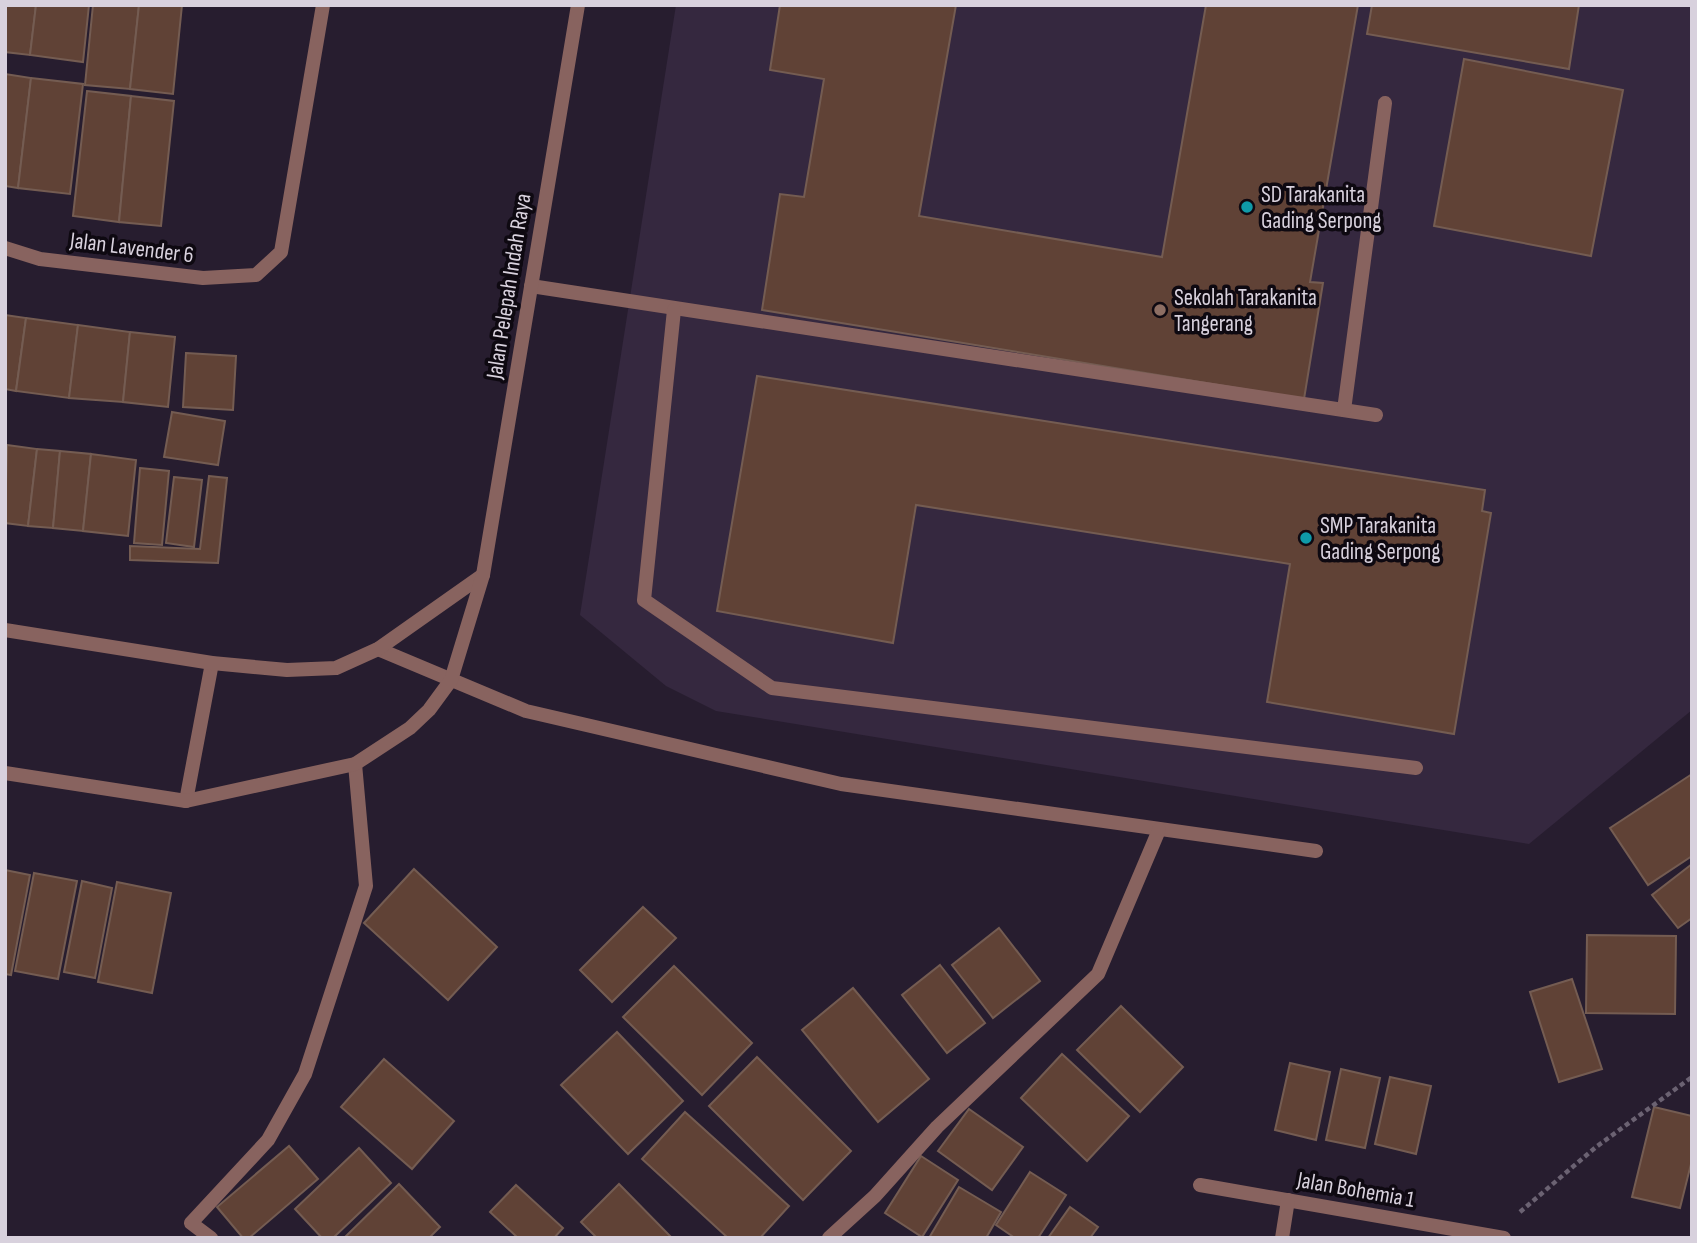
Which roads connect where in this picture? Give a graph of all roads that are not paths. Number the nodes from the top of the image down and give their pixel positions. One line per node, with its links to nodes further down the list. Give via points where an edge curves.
1 (323, 5): 4 (street, Jalan Lavender 6, via 281,252 256,275 203,278 40,260)
2 (578, 5): 5 (street, Jalan Pelepah Indah Raya)
3 (1385, 103): 7 (street)
4 (5, 248)
5 (531, 286): 6 (street); 9 (street, Jalan Pelepah Indah Raya)
6 (674, 310): 7 (street); 15 (street, via 644,600 772,688)
7 (1344, 410): 8 (street)
8 (1376, 415)
9 (483, 575): 11 (street); 13 (street, Jalan Pelepah Indah Raya)
10 (5, 631): 12 (street)
11 (379, 649): 12 (street, via 337,667 288,670); 13 (street)
12 (212, 663): 17 (street)
13 (451, 680): 14 (street, Jalan Pelepah Indah Raya, via 410,728); 18 (street, via 526,711 841,784)
14 (355, 764): 17 (street, Jalan Pelepah Indah Raya); 23 (street, via 366,887 305,1074 268,1140 191,1223)
15 (1416, 768)
16 (5, 773): 17 (street, Jalan Pelepah Indah Raya)
17 (186, 800)
18 (1159, 830): 19 (street); 24 (street, via 1098,974 937,1127 875,1196)
19 (1316, 851)
20 (1200, 1185): 21 (street, Jalan Bohemia 1)
21 (1288, 1200): 22 (street, Jalan Bohemia 1); 25 (street)
22 (1499, 1237)
23 (211, 1238)
24 (829, 1238)
25 (1282, 1238)

